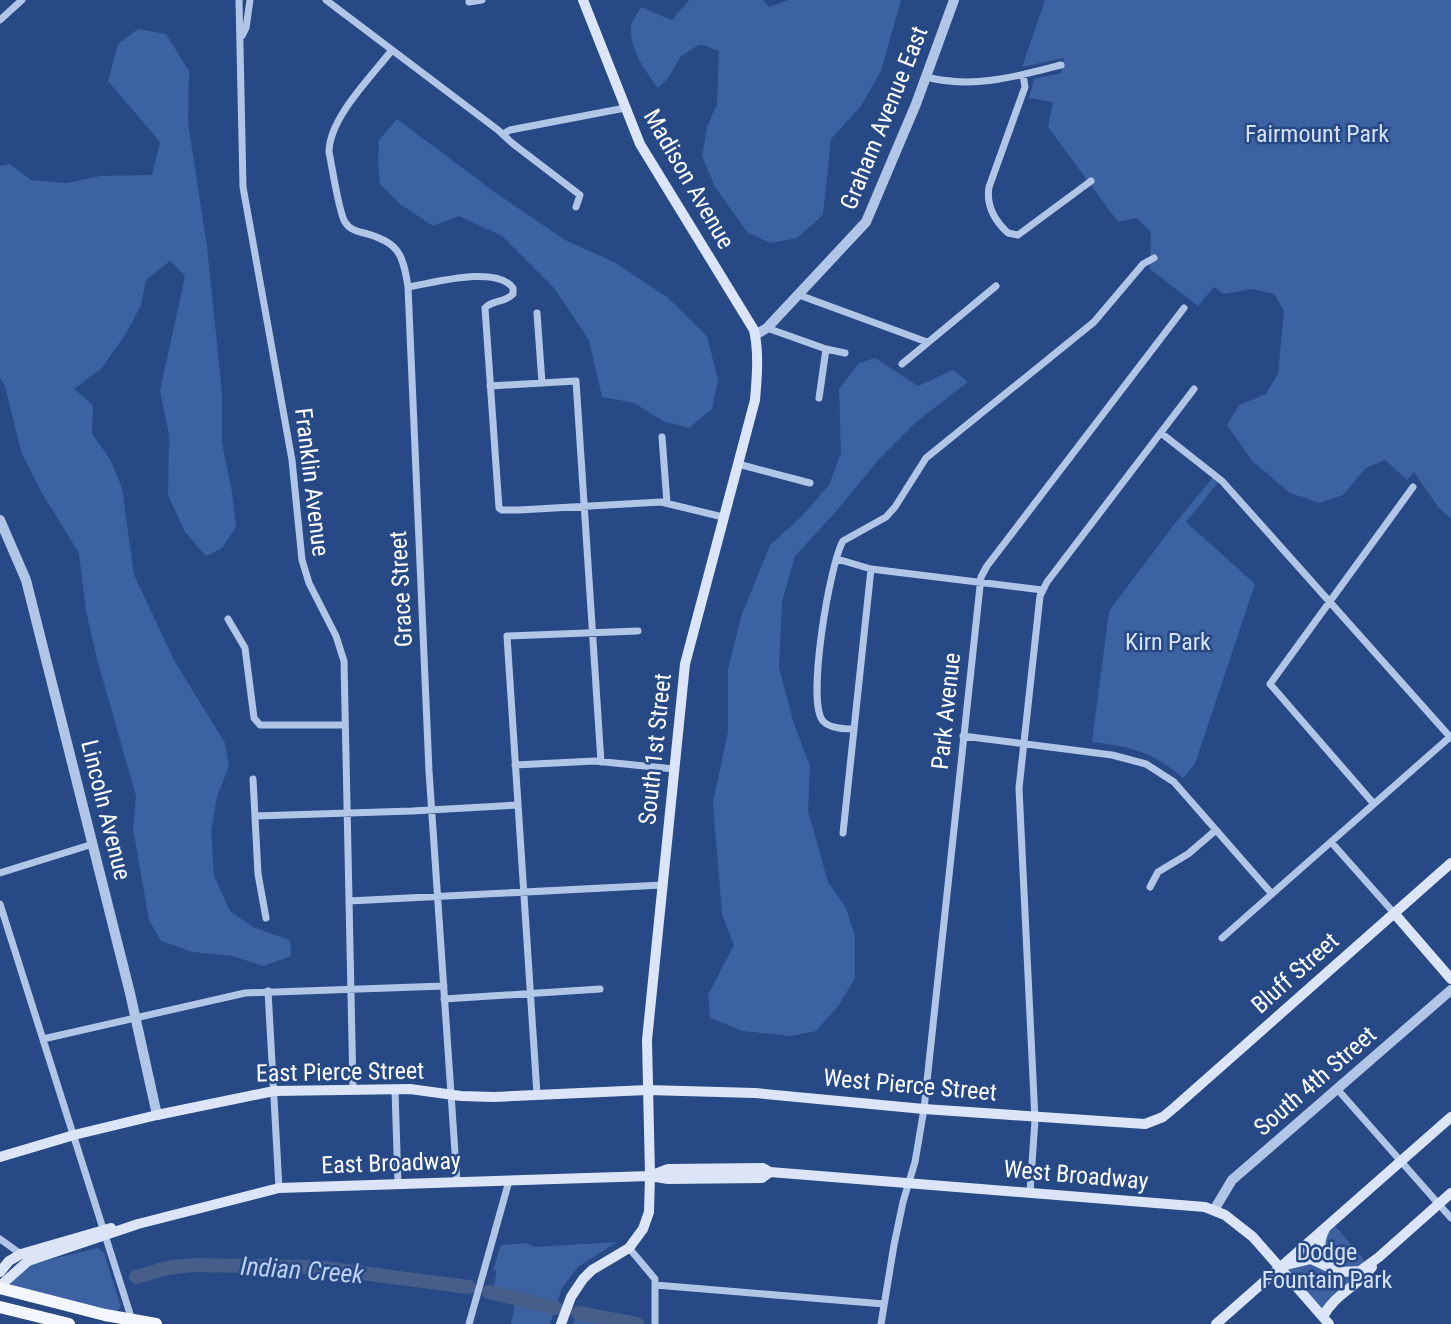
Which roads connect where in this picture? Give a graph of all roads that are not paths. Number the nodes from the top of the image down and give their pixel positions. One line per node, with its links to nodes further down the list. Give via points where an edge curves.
1 (22, 0): 9 (street)
2 (239, 0): 10 (street, Franklin Avenue)
3 (250, 0): 10 (street)
4 (326, 0): 11 (street)
5 (482, 0): 8 (street)
6 (583, 0): 15 (main road, Madison Avenue)
7 (954, 0): 14 (street, Graham Avenue East)
8 (469, 2)
9 (0, 20)
10 (240, 39): 53 (street, Franklin Avenue, via 243,187 290,447 302,560 342,649)
11 (393, 50): 16 (street); 21 (street, Grace Street, via 335,125 329,152 343,221 393,246 402,258)
12 (1061, 65): 13 (street)
13 (1023, 75): 14 (street, via 961,84); 17 (street, via 1024,87 989,187 993,215 1008,233 1018,235)
14 (926, 77): 22 (street, Graham Avenue East, via 866,222)
15 (625, 108): 16 (street); 25 (main road, Madison Avenue, via 640,144)
16 (503, 134): 18 (street, via 580,195)
17 (1091, 181)
18 (576, 207)
19 (1154, 258): 45 (street, via 1143,264 1094,322 926,458 895,507 843,541)
20 (996, 286): 28 (street)
21 (408, 287): 33 (street, via 486,275 511,285 513,294 485,308); 64 (street, Grace Street)
22 (799, 295): 26 (street, Graham Avenue East); 28 (street)
23 (1184, 308): 47 (street, Park Avenue, via 987,566)
24 (537, 313): 32 (street)
25 (750, 322): 26 (main road); 27 (main road, Madison Avenue)
26 (767, 328): 27 (street, Graham Avenue East); 29 (street)
27 (755, 335): 38 (main road, South 1st Street, via 755,400)
28 (927, 342): 31 (street)
29 (826, 349): 30 (street); 35 (street)
30 (845, 353)
31 (902, 364)
32 (542, 383): 33 (street); 42 (street, via 576,381)
33 (490, 386): 42 (street, via 499,508)
34 (1194, 389): 36 (street)
35 (819, 398)
36 (1161, 433): 48 (street); 49 (street, via 1222,481)
37 (662, 437): 41 (street)
38 (738, 464): 39 (street); 43 (main road, South 1st Street)
39 (810, 483)
40 (1413, 487): 49 (street)
41 (667, 503): 42 (street); 43 (street)
42 (584, 506): 52 (street)
43 (723, 517): 60 (main road, South 1st Street, via 685,664)
44 (0, 520): 70 (street, Lincoln Avenue, via 26,580)
45 (837, 559): 46 (street); 54 (street, via 823,617 818,710 824,723)
46 (871, 569): 47 (street); 54 (street)
47 (980, 582): 48 (street); 55 (street, Park Avenue)
48 (1042, 590): 57 (street)
49 (1329, 603): 56 (street); 62 (street, via 1270,684)
50 (228, 619): 53 (street, via 245,648 254,718 264,727)
51 (638, 631): 52 (street)
52 (593, 633): 58 (street); 59 (street, via 507,636)
53 (345, 725): 65 (street, Franklin Avenue)
54 (853, 729): 68 (street)
55 (963, 736): 57 (street); 100 (street, Park Avenue)
56 (1451, 737): 62 (street)
57 (1024, 744): 67 (street, via 1146,764 1174,782); 103 (street, via 1019,800)
58 (601, 762): 59 (street); 60 (street)
59 (515, 765): 63 (street)
60 (674, 769): 73 (main road, South 1st Street)
61 (253, 779): 66 (street)
62 (1374, 804): 69 (street)
63 (518, 805): 64 (street); 75 (street)
64 (432, 810): 65 (street); 77 (street, Grace Street)
65 (347, 812): 66 (street); 78 (street, Franklin Avenue)
66 (255, 816): 81 (street)
67 (1216, 830): 74 (street, via 1158,872); 76 (street)
68 (843, 833)
69 (1331, 842): 76 (street); 80 (street)
70 (93, 844): 72 (street); 91 (street, Lincoln Avenue)
71 (1451, 863): 80 (main road, Bluff Street)
72 (0, 873)
73 (662, 885): 75 (street); 95 (main road, South 1st Street, via 647,1031)
74 (1150, 887)
75 (524, 893): 77 (street); 89 (street)
76 (1272, 894): 82 (street)
77 (438, 898): 78 (street); 84 (street, Grace Street)
78 (349, 901): 85 (street, Franklin Avenue)
79 (0, 904): 92 (street)
80 (1394, 914): 83 (main road); 101 (main road, Bluff Street)
81 (266, 918)
82 (1222, 938)
83 (1451, 979)
84 (444, 986): 85 (street); 90 (street, Grace Street)
85 (350, 989): 88 (street); 93 (street, Franklin Avenue)
86 (600, 989): 89 (street)
87 (1451, 990): 96 (street, South 4th Street)
88 (268, 991): 91 (street); 97 (street)
89 (530, 993): 90 (street); 99 (street)
90 (444, 999): 98 (street, Grace Street)
91 (135, 1018): 92 (street); 102 (street, Lincoln Avenue)
92 (43, 1039): 105 (street)
93 (353, 1090): 94 (main road, East Pierce Street); 97 (main road, East Pierce Street)
94 (394, 1090): 98 (main road, East Pierce Street); 112 (street)
95 (646, 1090): 99 (main road, East Pierce Street); 100 (main road, West Pierce Street, via 755,1093); 108 (main road, South 1st Street)
96 (1338, 1090): 107 (street); 117 (street, South 4th Street, via 1232,1180)
97 (274, 1091): 102 (main road, East Pierce Street); 113 (street)
98 (451, 1094): 99 (main road, East Pierce Street); 110 (street, Grace Street)
99 (537, 1094)
100 (924, 1108): 103 (main road, West Pierce Street); 111 (street, Park Avenue)
101 (1167, 1114): 103 (main road, West Pierce Street, via 1136,1124)
102 (157, 1115): 105 (main road, East Pierce Street)
103 (1034, 1116): 114 (street)
104 (1451, 1118): 107 (main road)
105 (74, 1135): 106 (main road, East Pierce Street); 120 (street)
106 (0, 1157)
107 (1401, 1162): 116 (street); 119 (main road)
108 (650, 1176): 109 (main road, East Broadway); 111 (main road, West Broadway, via 668,1169 722,1167); 122 (main road, South 1st Street, via 648,1216)
109 (509, 1181): 110 (main road, East Broadway); 136 (street)
110 (457, 1182): 112 (main road, East Broadway)
111 (908, 1182): 114 (main road, West Broadway); 130 (street, Park Avenue)
112 (398, 1184): 113 (main road, East Broadway)
113 (279, 1188): 120 (main road, East Broadway)
114 (1030, 1192): 117 (main road, West Broadway)
115 (1451, 1193): 116 (main road)
116 (1438, 1204): 118 (street); 124 (main road)
117 (1214, 1210): 125 (main road, West Broadway, via 1242,1227)
118 (1451, 1218)
119 (1328, 1224): 125 (main road); 126 (main road, via 1320,1245)
120 (105, 1233): 123 (main road, East Broadway); 129 (main road, East Broadway, via 28,1261); 133 (street)
121 (0, 1239): 123 (street)
122 (629, 1248): 128 (street); 137 (main road, via 583,1279)
123 (21, 1254): 127 (main road, East Broadway)
124 (1379, 1257): 126 (main road, via 1353,1273); 132 (main road, via 1360,1280 1332,1301)
125 (1279, 1267): 126 (main road, via 1311,1259); 132 (main road, West Broadway); 140 (main road)
126 (1334, 1269)
127 (0, 1272)
128 (655, 1285): 130 (street); 138 (street)
129 (0, 1287): 133 (main road)
130 (884, 1304): 139 (street, Park Avenue)
131 (0, 1307): 134 (main road)
132 (1326, 1320)
133 (132, 1322): 135 (main road)
134 (69, 1324)
135 (156, 1324)
136 (469, 1324)
137 (561, 1324)
138 (655, 1324)
139 (881, 1324)
140 (1216, 1324)

